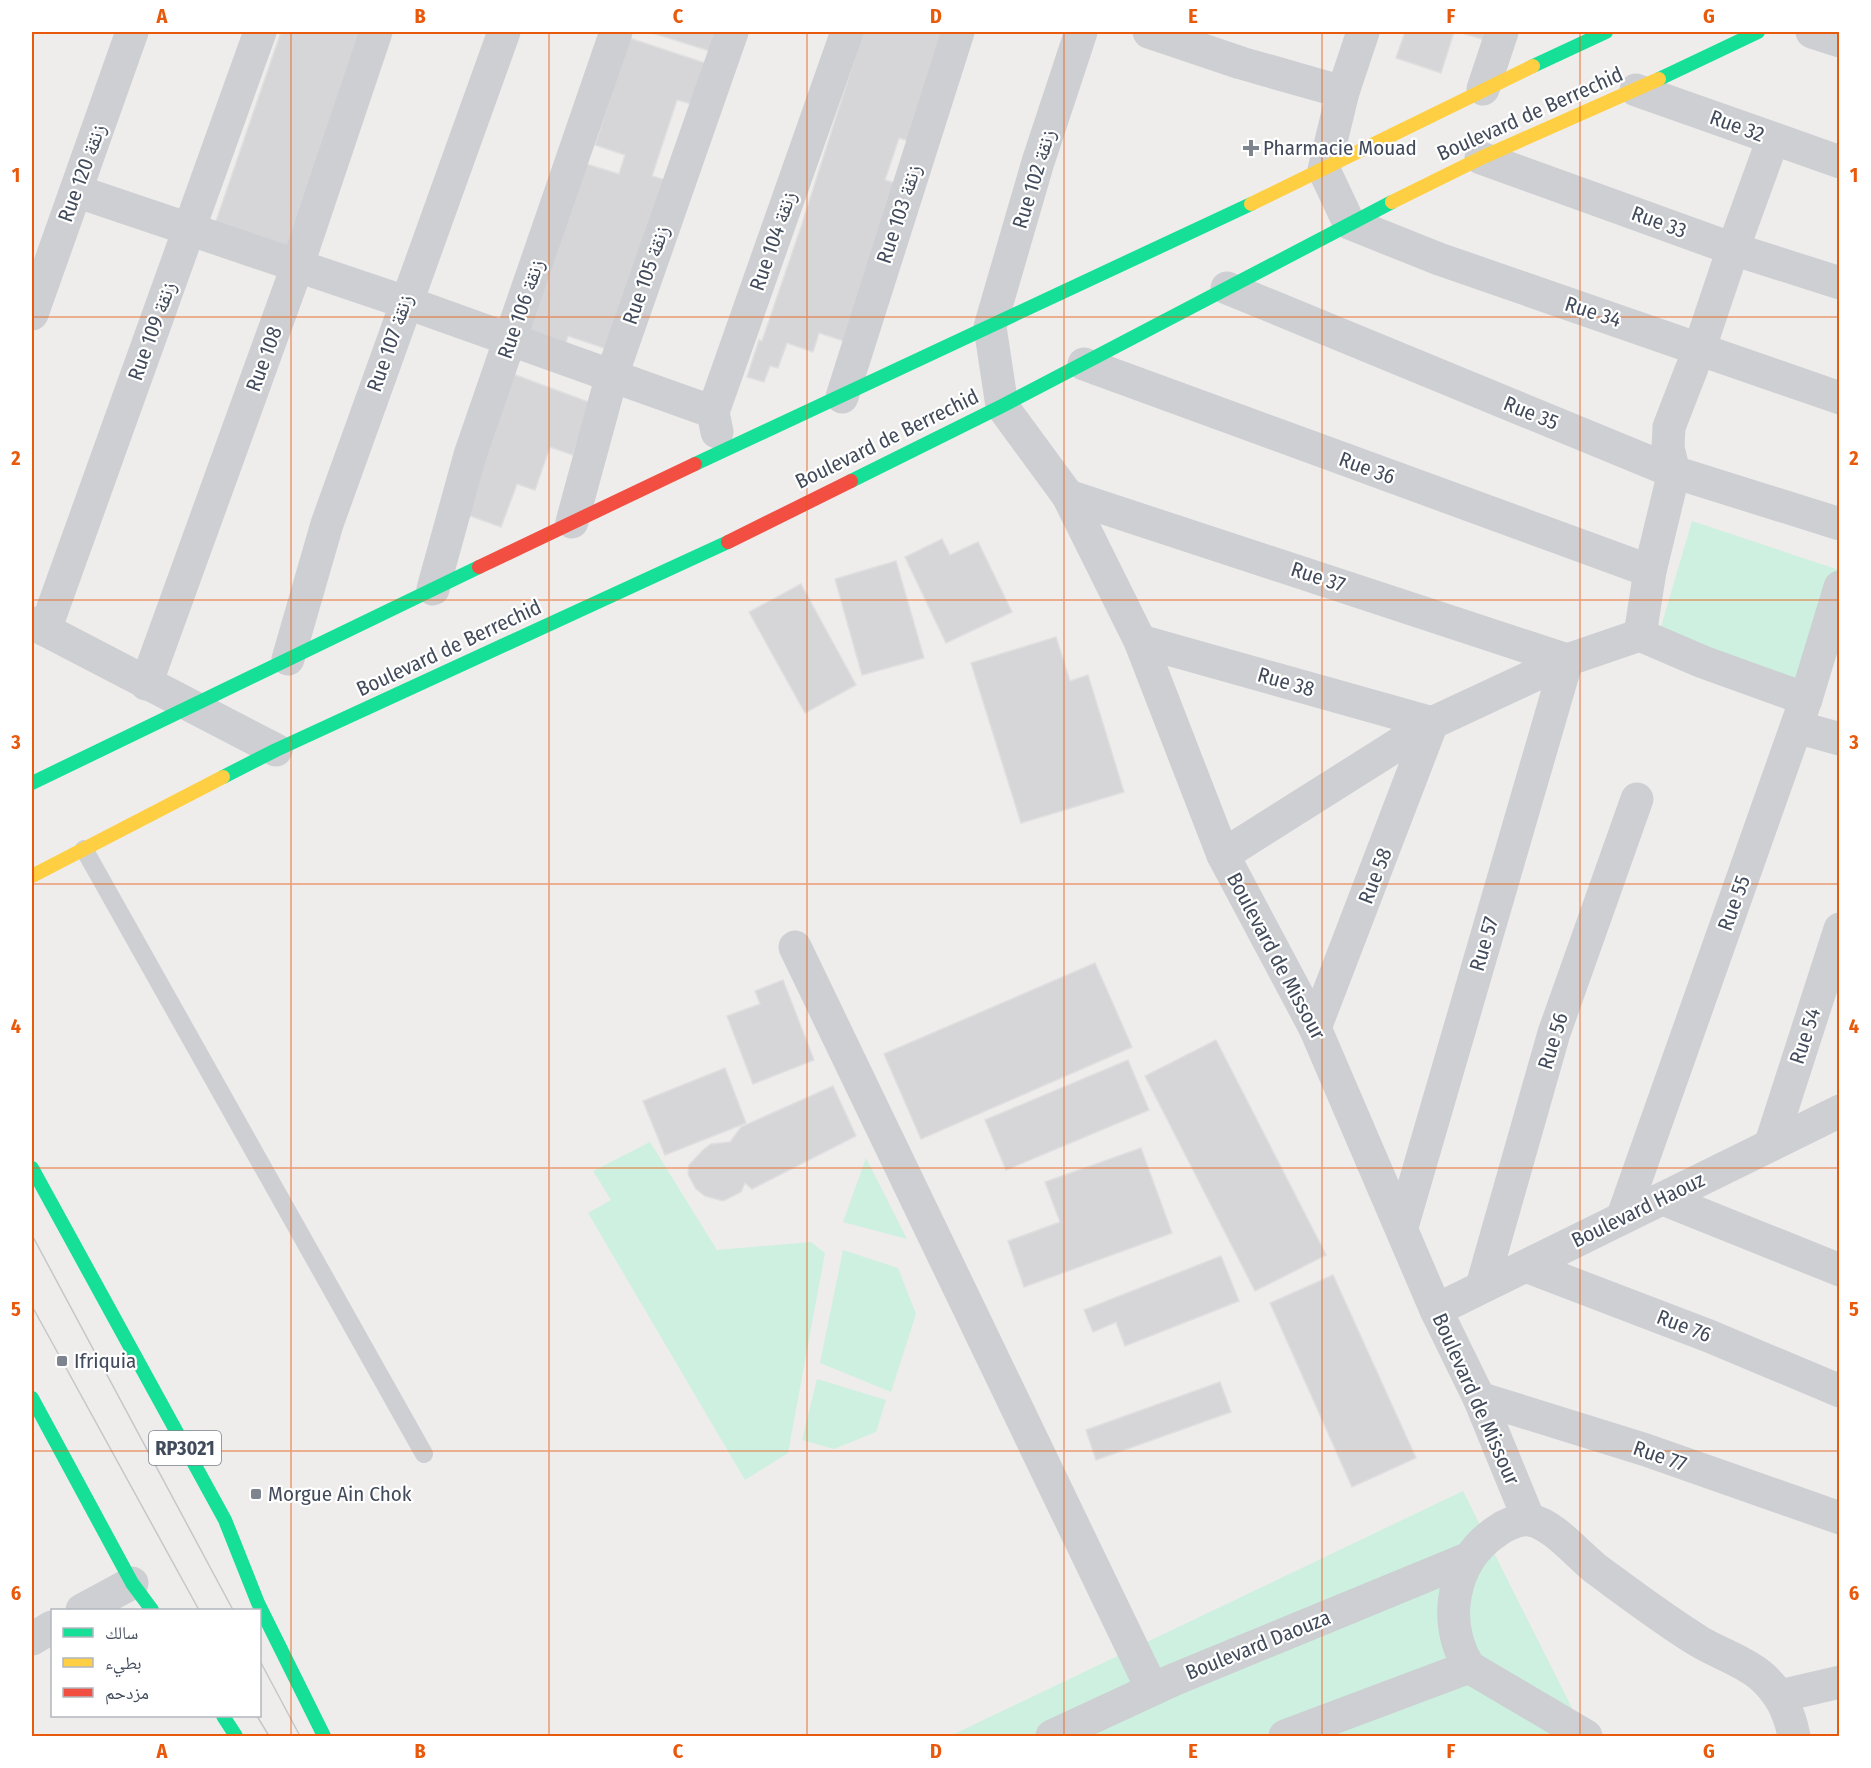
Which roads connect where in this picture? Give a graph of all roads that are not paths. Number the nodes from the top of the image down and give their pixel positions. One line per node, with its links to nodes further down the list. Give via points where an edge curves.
1 (132, 32): 24 (street, Rue 120 زنقة)
2 (260, 32): 26 (street, Rue 109 زنقة)
3 (376, 32): 28 (street, Rue 108)
4 (504, 32): 31 (street, Rue 107 زنقة)
5 (616, 32): 34 (street, Rue 106 زنقة)
6 (732, 32): 37 (street, Rue 105 زنقة)
7 (847, 32): 41 (street, Rue 104 زنقة)
8 (958, 32): 38 (street, Rue 103 زنقة)
9 (1081, 32): 33 (street, Rue 102 زنقة)
10 (1149, 32): 19 (street)
11 (1363, 32): 19 (street)
12 (1502, 32): 17 (street)
13 (1606, 32): 17 (street, Boulevard de Berrechid)
14 (1758, 32): 18 (street, Boulevard de Berrechid)
15 (1812, 32): 16 (street)
16 (1839, 41)
17 (1483, 89): 23 (street, Boulevard de Berrechid)
18 (1635, 90): 20 (street, Rue 32); 21 (street, Boulevard de Berrechid)
19 (1343, 92): 23 (street)
20 (1773, 139): 22 (street, Rue 32); 27 (street)
21 (1480, 158): 25 (street, Boulevard de Berrechid); 27 (street, Rue 33)
22 (1839, 162)
23 (1324, 170): 25 (street); 33 (street, Boulevard de Berrechid)
24 (76, 191): 26 (street); 32 (street, Rue 120 زنقة)
25 (1349, 223): 30 (street, Boulevard de Berrechid); 35 (street, Rue 34, via 1472,271)
26 (190, 228): 28 (street); 50 (street, Rue 109 زنقة)
27 (1732, 249): 29 (street, Rue 33); 35 (street)
28 (297, 267): 31 (street); 55 (street, Rue 108)
29 (1839, 283)
30 (1227, 288): 36 (street, Boulevard de Berrechid); 43 (street, Rue 35)
31 (405, 302): 34 (street); 53 (street, Rue 107 زنقة, via 327,524)
32 (32, 314)
33 (990, 327): 38 (street, Boulevard de Berrechid); 40 (street)
34 (511, 341): 37 (street); 49 (street, Rue 106 زنقة, via 470,454)
35 (1700, 347): 39 (street, Rue 34); 43 (street, via 1669,427 1668,448)
36 (1084, 364): 40 (street, Boulevard de Berrechid); 47 (street, Rue 36)
37 (612, 375): 41 (street); 45 (street, Rue 105 زنقة)
38 (842, 397): 42 (street, Boulevard de Berrechid)
39 (1839, 398)
40 (1002, 406): 44 (street, Boulevard de Missour); 60 (street, Boulevard de Berrechid, via 689,561)
41 (713, 412): 42 (street)
42 (721, 452): 45 (street, Boulevard de Berrechid)
43 (1674, 472): 46 (street, Rue 35); 47 (street)
44 (1068, 496): 52 (street, Boulevard de Missour); 54 (street, Rue 37)
45 (572, 522): 49 (street, Boulevard de Berrechid)
46 (1839, 524)
47 (1650, 571): 51 (street)
48 (1839, 587): 57 (street, Rue 55)
49 (433, 589): 53 (street, Boulevard de Berrechid)
50 (38, 627): 55 (street)
51 (1640, 635): 54 (street); 57 (street, via 1703,662)
52 (1140, 641): 58 (street, Rue 38); 64 (street, Boulevard de Missour)
53 (288, 659): 56 (street, Boulevard de Berrechid)
54 (1567, 660): 58 (street); 74 (street, Rue 57)
55 (146, 684): 56 (street)
56 (188, 706): 60 (street); 61 (street, Boulevard de Berrechid)
57 (1802, 713): 59 (street); 73 (street, Rue 55)
58 (1432, 723): 64 (street); 68 (street, Rue 58)
59 (1839, 739)
60 (276, 750): 63 (street, Boulevard de Berrechid)
61 (32, 783)
62 (1637, 799): 77 (street, Rue 56, via 1554,1033)
63 (84, 849): 65 (street, Boulevard de Berrechid); 82 (lane)
64 (1223, 855): 68 (street, Boulevard de Missour)
65 (32, 876)
66 (1839, 929): 70 (street, Rue 54)
67 (795, 947): 95 (street)
68 (1316, 1028): 74 (street, Boulevard de Missour)
69 (1833, 1119): 70 (street, Boulevard Haouz)
70 (1771, 1143): 72 (street, Boulevard Haouz)
71 (32, 1168): 90 (street, RP3021, via 225,1520)
72 (1663, 1199): 73 (street, Boulevard Haouz); 76 (street)
73 (1623, 1216): 75 (street, Boulevard Haouz)
74 (1402, 1227): 78 (street, Boulevard de Missour)
75 (1526, 1266): 77 (street, Boulevard Haouz); 79 (street, Rue 76)
76 (1839, 1270)
77 (1482, 1286): 78 (street, Boulevard Haouz)
78 (1436, 1310): 81 (street, Boulevard de Missour)
79 (1839, 1391)
80 (32, 1398): 86 (street)
81 (1479, 1398): 83 (street, Rue 77, via 1646,1450); 84 (street, Boulevard de Missour)
82 (424, 1454)
83 (1839, 1518)
84 (1529, 1520): 85 (street, via 1506,1525 1484,1539); 96 (street, via 1543,1525 1683,1631 1759,1675)
85 (1467, 1559): 93 (street, via 1455,1595 1454,1629 1458,1649); 95 (street, Boulevard Daouza)
86 (132, 1583): 87 (street); 88 (street)
87 (86, 1609)
88 (151, 1609)
89 (261, 1609): 99 (street, RP3021)
90 (261, 1609)
91 (51, 1628): 92 (street)
92 (32, 1639)
93 (1469, 1667): 101 (street); 102 (street)
94 (1839, 1683): 96 (street)
95 (1152, 1689): 100 (street, Boulevard Daouza)
96 (1780, 1696): 103 (street)
97 (224, 1717): 98 (street)
98 (236, 1737)
99 (324, 1737)
100 (1052, 1737)
101 (1285, 1737)
102 (1586, 1737)
103 (1794, 1737)

